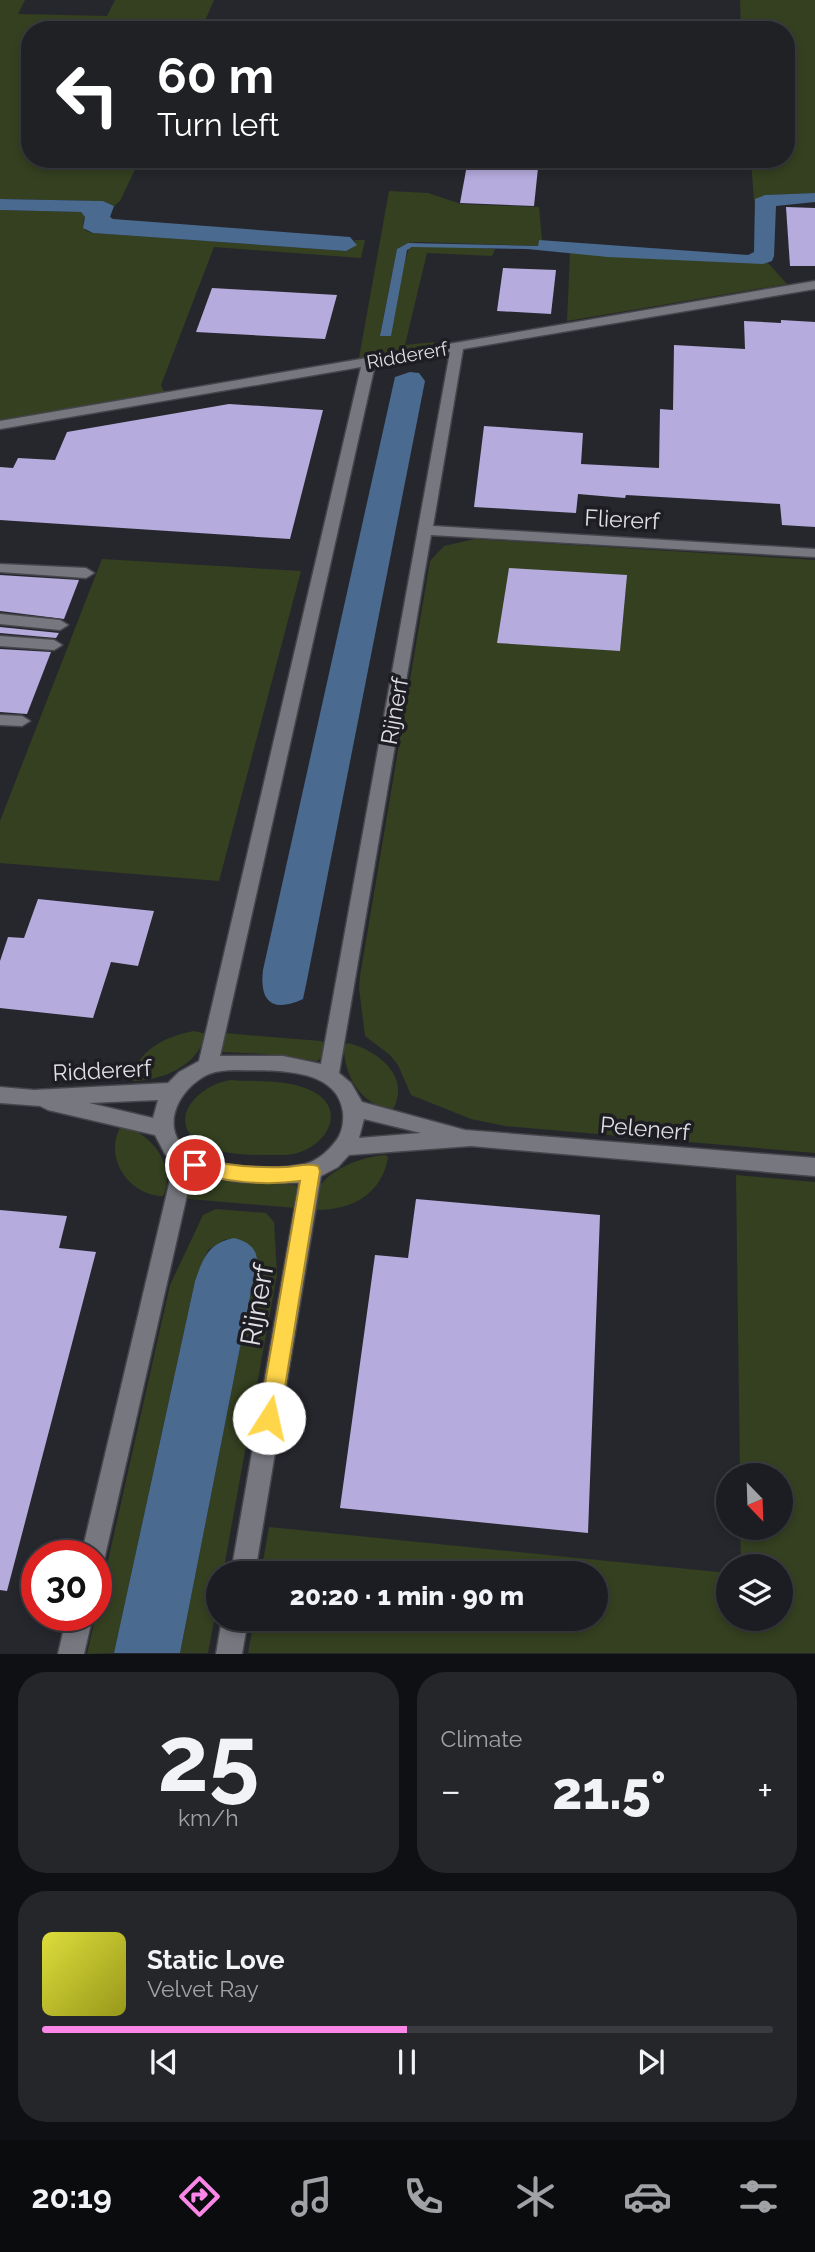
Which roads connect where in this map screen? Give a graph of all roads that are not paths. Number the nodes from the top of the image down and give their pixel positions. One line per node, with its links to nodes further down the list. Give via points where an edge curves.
1 (815, 285): 2 (street, Riddererf)
2 (457, 346): 3 (street, Riddererf); 5 (street, Rijnerf)
3 (369, 361): 4 (street, Riddererf); 15 (street)
4 (0, 425)
5 (426, 530): 6 (street, Fliererf); 16 (street, Rijnerf)
6 (815, 553)
7 (0, 568): 8 (street)
8 (86, 573)
9 (0, 619): 10 (street)
10 (60, 625)
11 (0, 641): 12 (street)
12 (54, 645)
13 (0, 720): 14 (street)
14 (22, 721)
15 (208, 1066): 16 (street, via 235,1062 305,1068); 17 (street, via 184,1078)
16 (328, 1076): 20 (street, via 346,1092)
17 (172, 1091): 19 (street, Riddererf); 21 (street, via 164,1105)
18 (0, 1095): 19 (street, Riddererf)
19 (34, 1098): 21 (street, Riddererf)
20 (353, 1108): 22 (street, Pelenerf); 23 (street, via 352,1133)
21 (162, 1128): 24 (street)
22 (471, 1138): 23 (street, Pelenerf); 25 (street, Pelenerf)
23 (345, 1147): 26 (street)
24 (185, 1160): 26 (street, via 211,1169 284,1175); 27 (street)
25 (815, 1167)
26 (311, 1171): 28 (street, Rijnerf)
27 (97, 1540)
28 (245, 1561)
29 (76, 1631): 31 (street)
30 (233, 1631): 32 (street)
31 (71, 1654)
32 (229, 1654)

